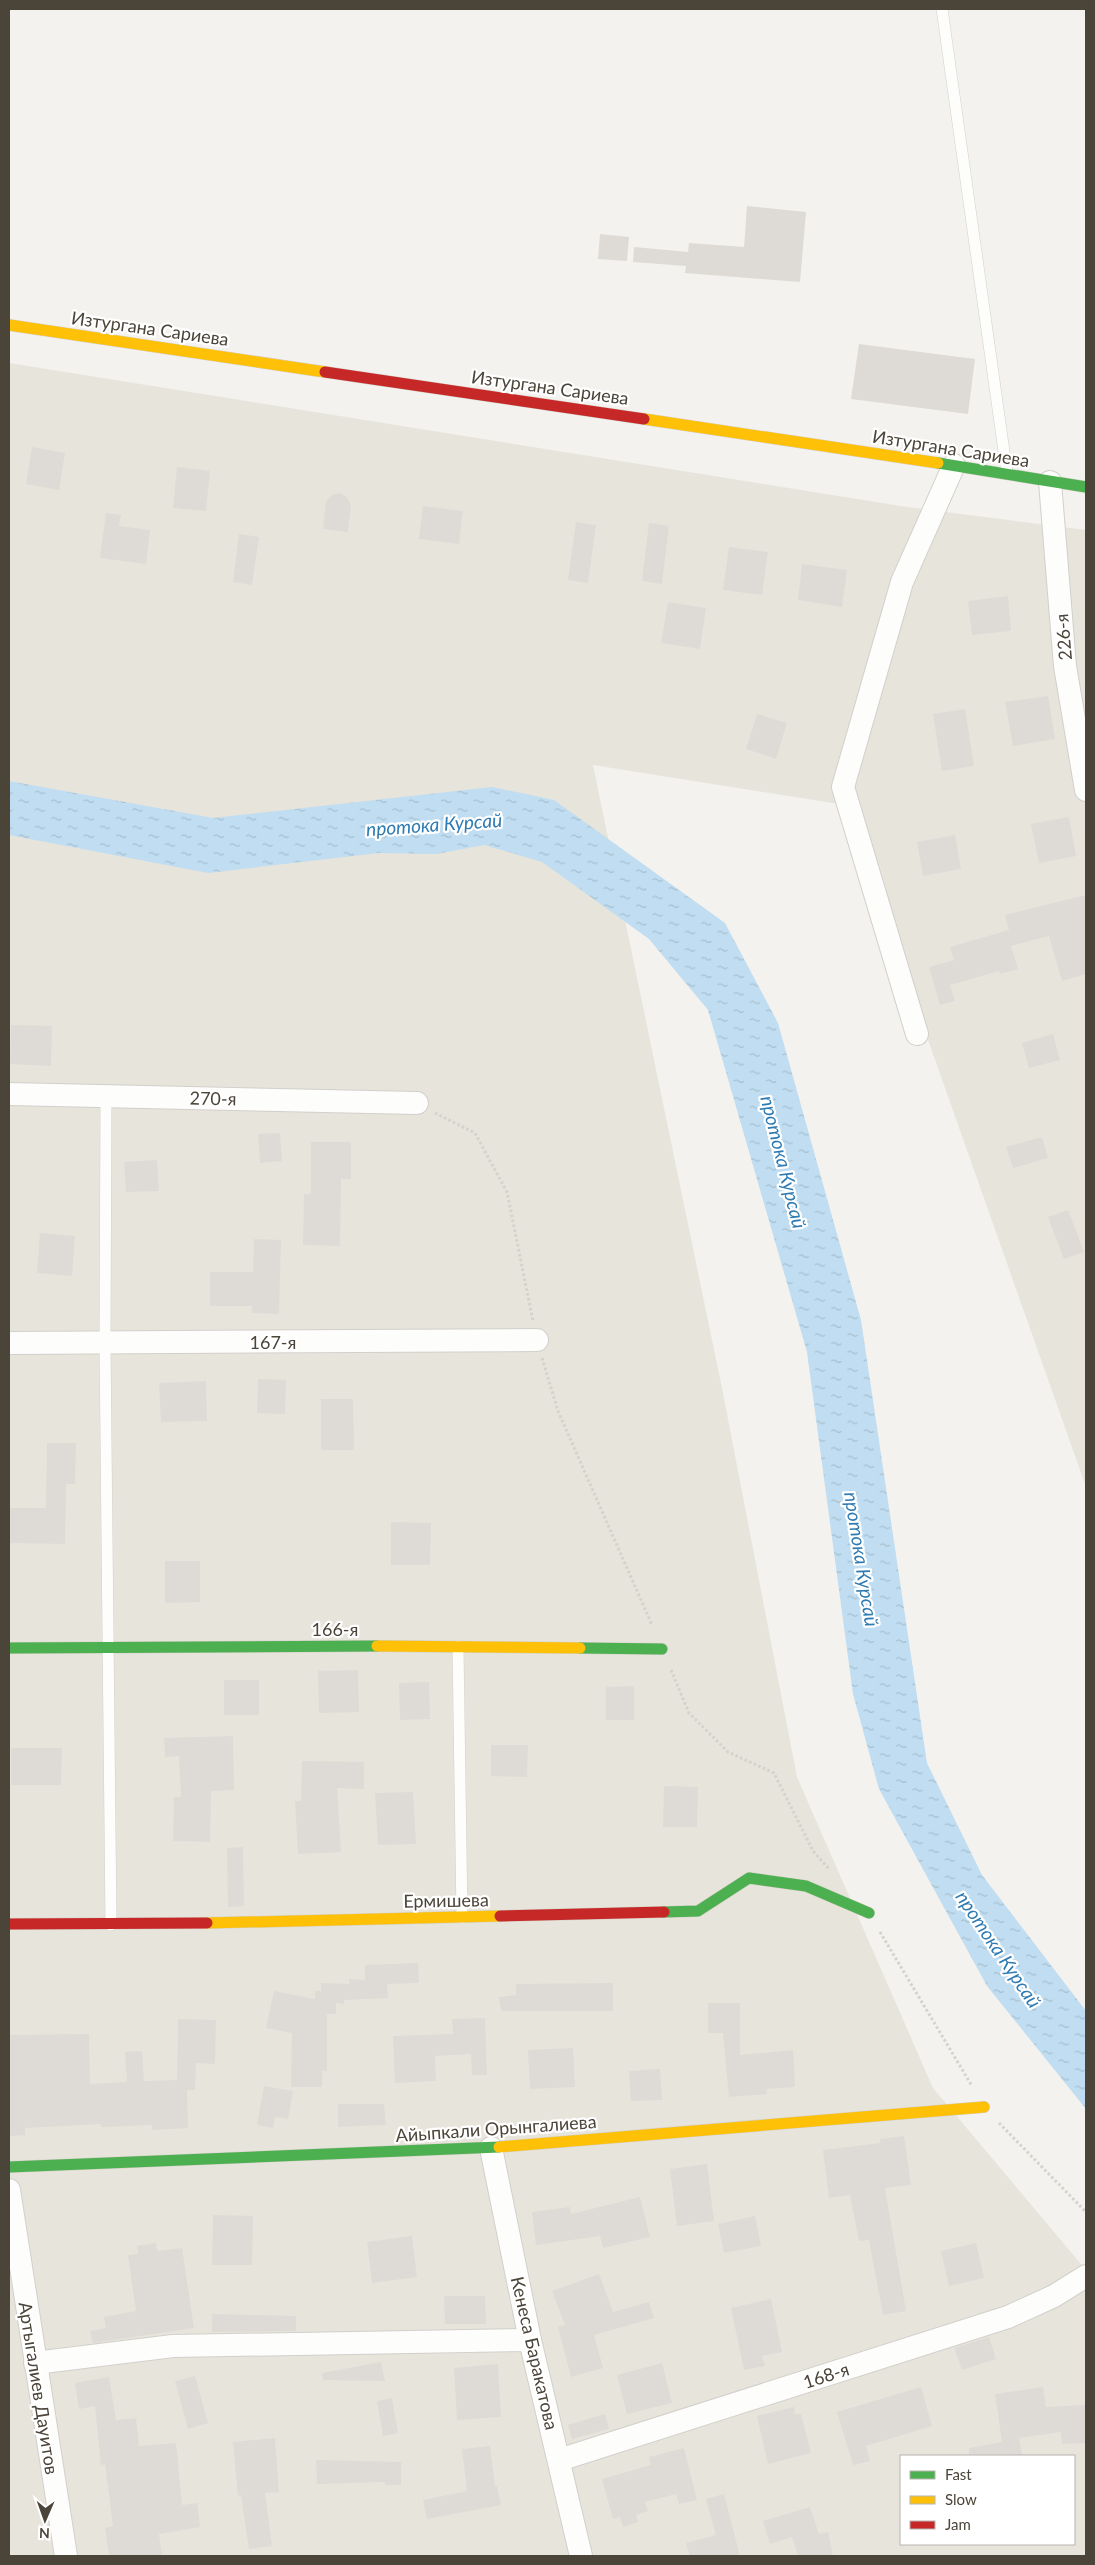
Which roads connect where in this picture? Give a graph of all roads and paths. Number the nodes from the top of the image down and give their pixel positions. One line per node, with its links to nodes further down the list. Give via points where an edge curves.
1 (942, 9): 4 (lane)
2 (9, 325): 3 (street, Изтургана Сариева)
3 (954, 465): 4 (street, Изтургана Сариева); 8 (street, via 902,582 843,787)
4 (1007, 473): 5 (street, Изтургана Сариева)
5 (1050, 482): 6 (street, Изтургана Сариева); 7 (street, 226-я, via 1065,666)
6 (1086, 487)
7 (1086, 790)
8 (917, 1034)
9 (9, 1094): 10 (street, 270-я)
10 (106, 1096): 11 (street, 270-я); 14 (lane)
11 (417, 1103): 12 (path, via 475,1133 507,1192)
12 (537, 1340): 14 (street, 167-я); 18 (path, via 558,1411)
13 (9, 1343): 14 (street, 167-я)
14 (105, 1343): 17 (lane)
15 (458, 1646): 17 (street, 166-я); 18 (street, 166-я); 21 (lane)
16 (9, 1648): 17 (street, 166-я)
17 (109, 1648): 23 (lane)
18 (662, 1649): 19 (path, via 689,1713 728,1752 774,1773 813,1851)
19 (832, 1872)
20 (869, 1913): 21 (street, Ермишева, via 806,1886 749,1878 698,1911); 24 (path)
21 (462, 1917): 23 (street, Ермишева)
22 (9, 1924): 23 (street, Ермишева)
23 (111, 1925)
24 (984, 2107): 25 (street, Айыпкали Орынгалиева); 28 (path)
25 (491, 2148): 26 (street, Айыпкали Орынгалиева); 30 (street, Кенеса Баракатова)
26 (9, 2167)
27 (9, 2190): 31 (street, Артыгалиев Дауитов)
28 (1086, 2212)
29 (1086, 2276): 32 (street, 168-я, via 1054,2296 1008,2317)
30 (530, 2340): 31 (street, via 173,2346); 32 (street, Кенеса Баракатова)
31 (36, 2363): 33 (street, Артыгалиев Дауитов)
32 (559, 2460): 34 (street, Кенеса Баракатова)
33 (66, 2556)
34 (581, 2556)

